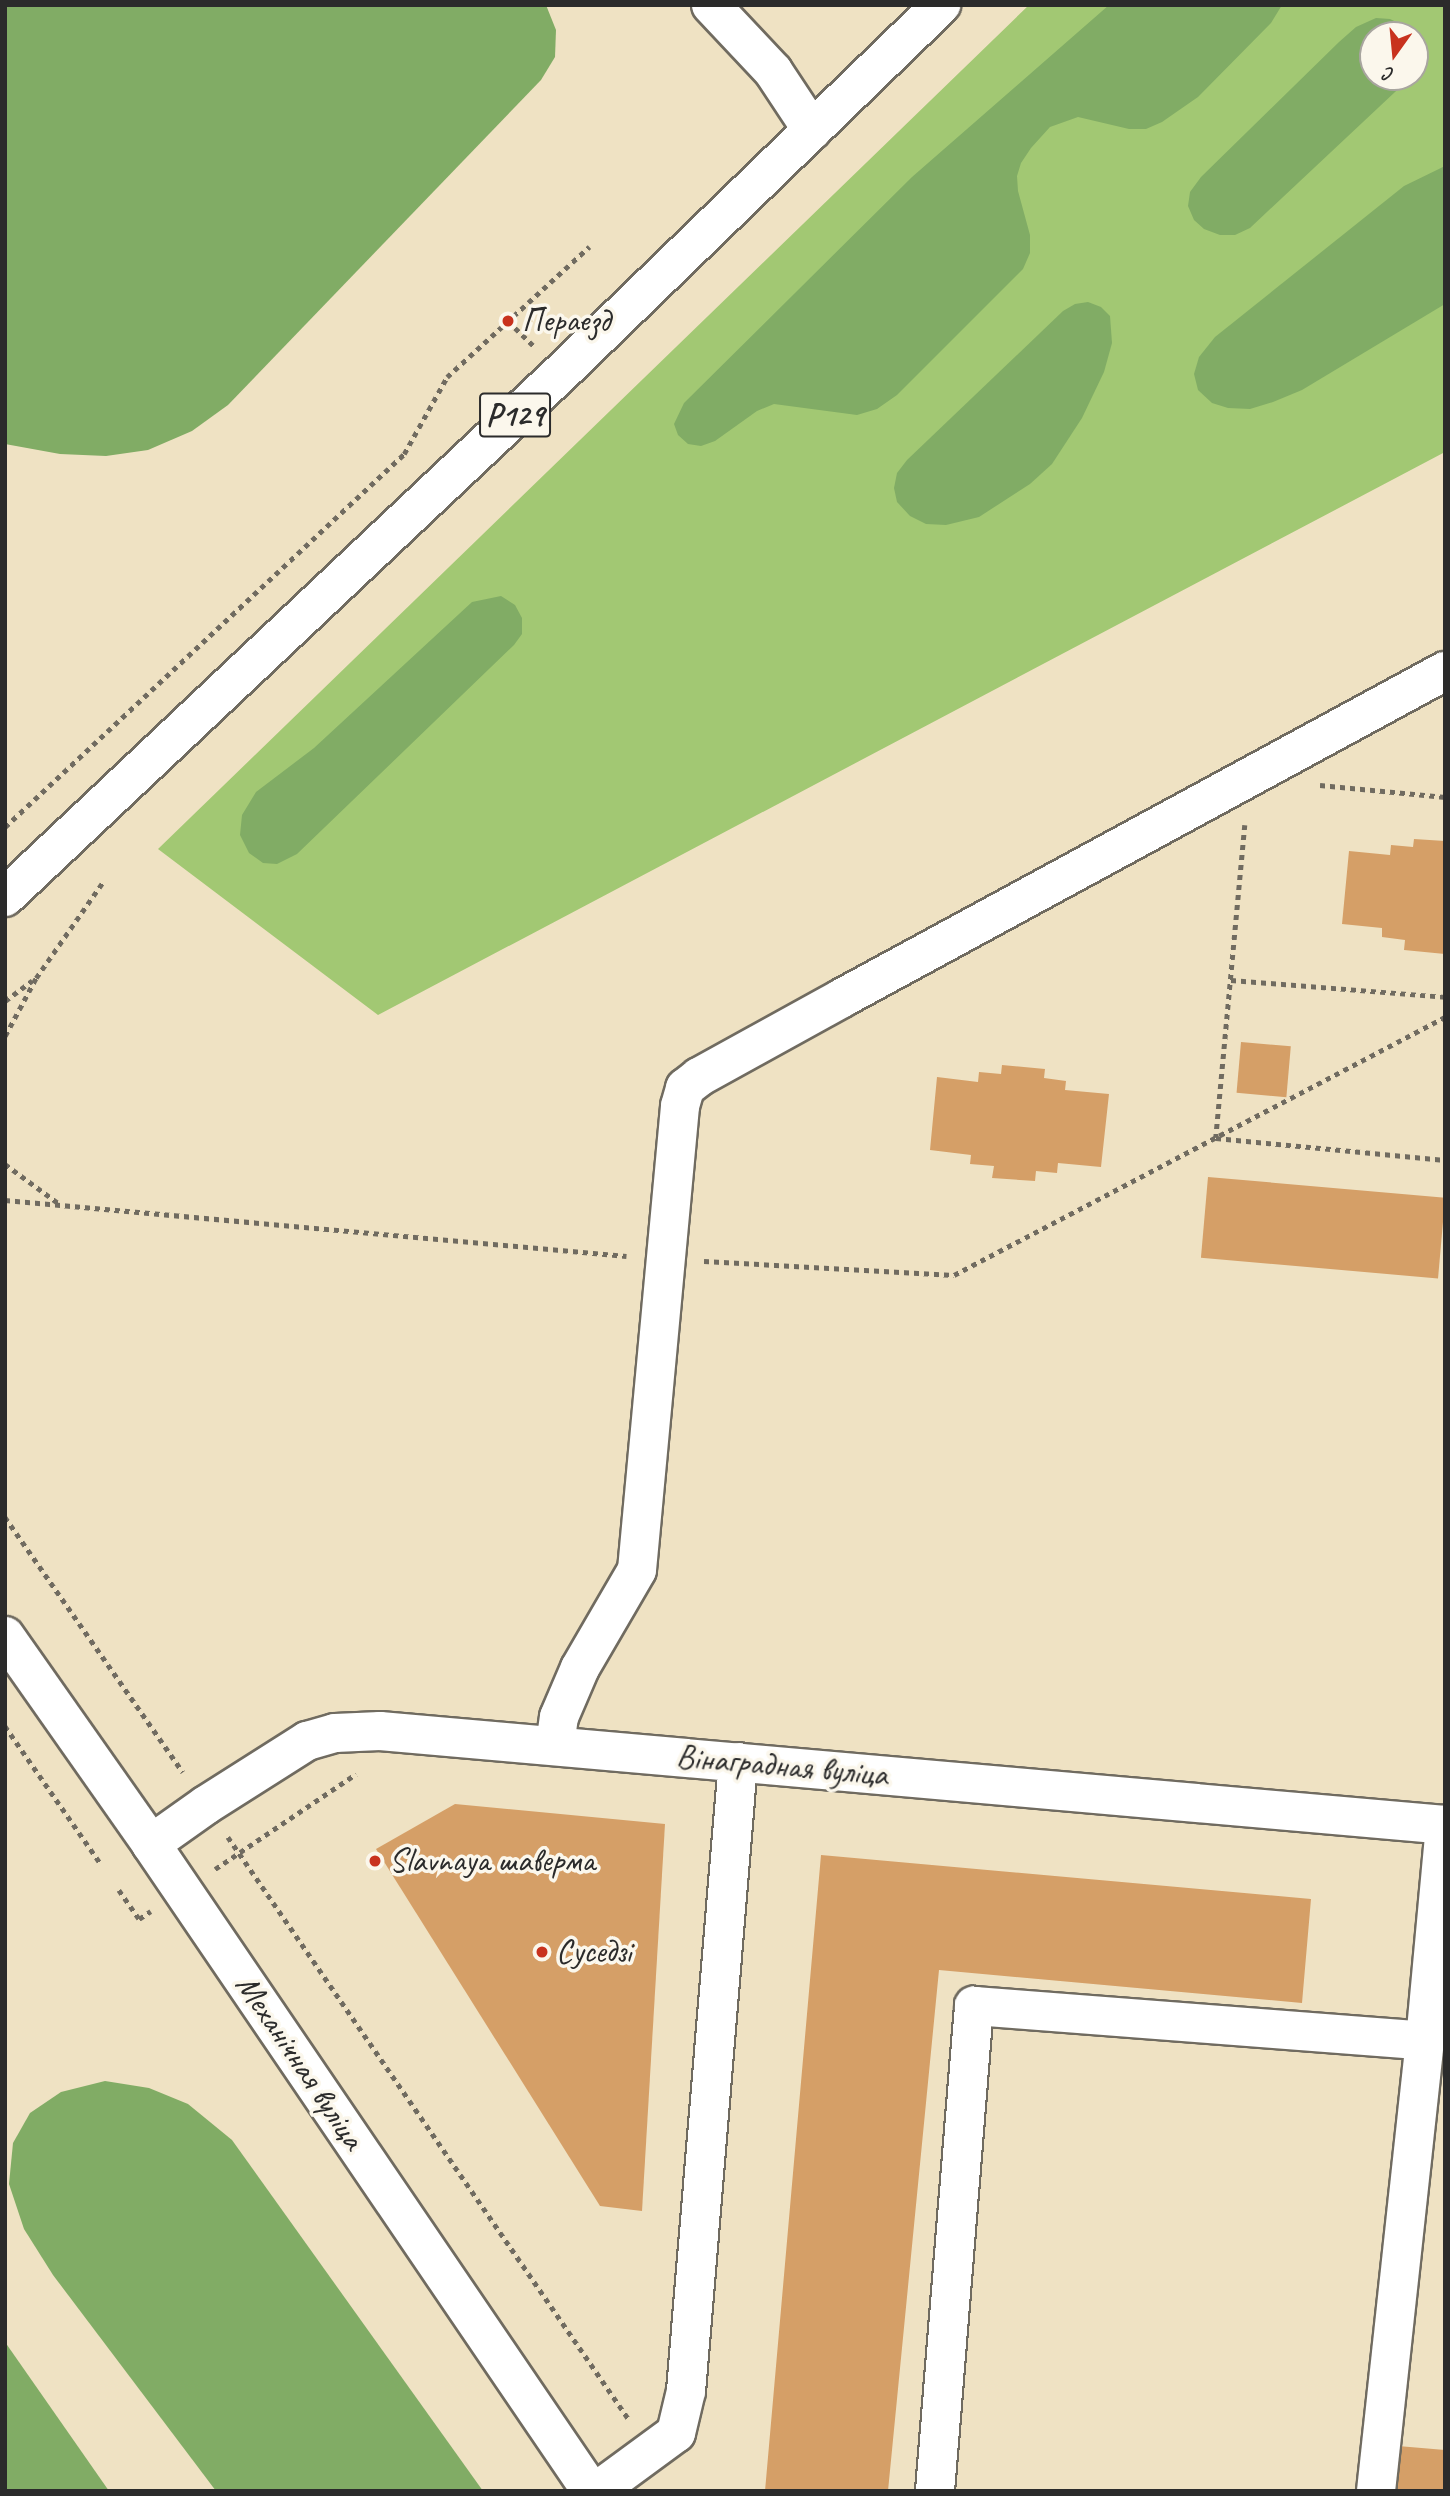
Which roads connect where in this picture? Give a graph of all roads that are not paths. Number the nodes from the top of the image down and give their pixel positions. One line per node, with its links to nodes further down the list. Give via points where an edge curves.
1 (710, 5): 3 (street, via 773,71)
2 (941, 5): 3 (street, Р129)
3 (812, 130): 5 (street, Р129)
4 (1445, 671): 7 (street, via 818,1011 685,1088 637,1570 580,1668 559,1717)
5 (5, 897)
6 (5, 1636): 10 (street, Механічная вуліца)
7 (555, 1745): 8 (street, Вінаградная вуліца); 10 (street, Вінаградная вуліца, via 380,1731 335,1733 307,1741)
8 (738, 1762): 9 (street, Вінаградная вуліца); 14 (street, via 686,2392 676,2433)
9 (1445, 1825): 11 (street)
10 (151, 1844): 13 (street, Механічная вуліца)
11 (1426, 2042): 12 (street); 15 (street, via 974,2006)
12 (1432, 2101): 16 (street)
13 (591, 2491)
14 (597, 2491)
15 (935, 2491)
16 (1376, 2491)

